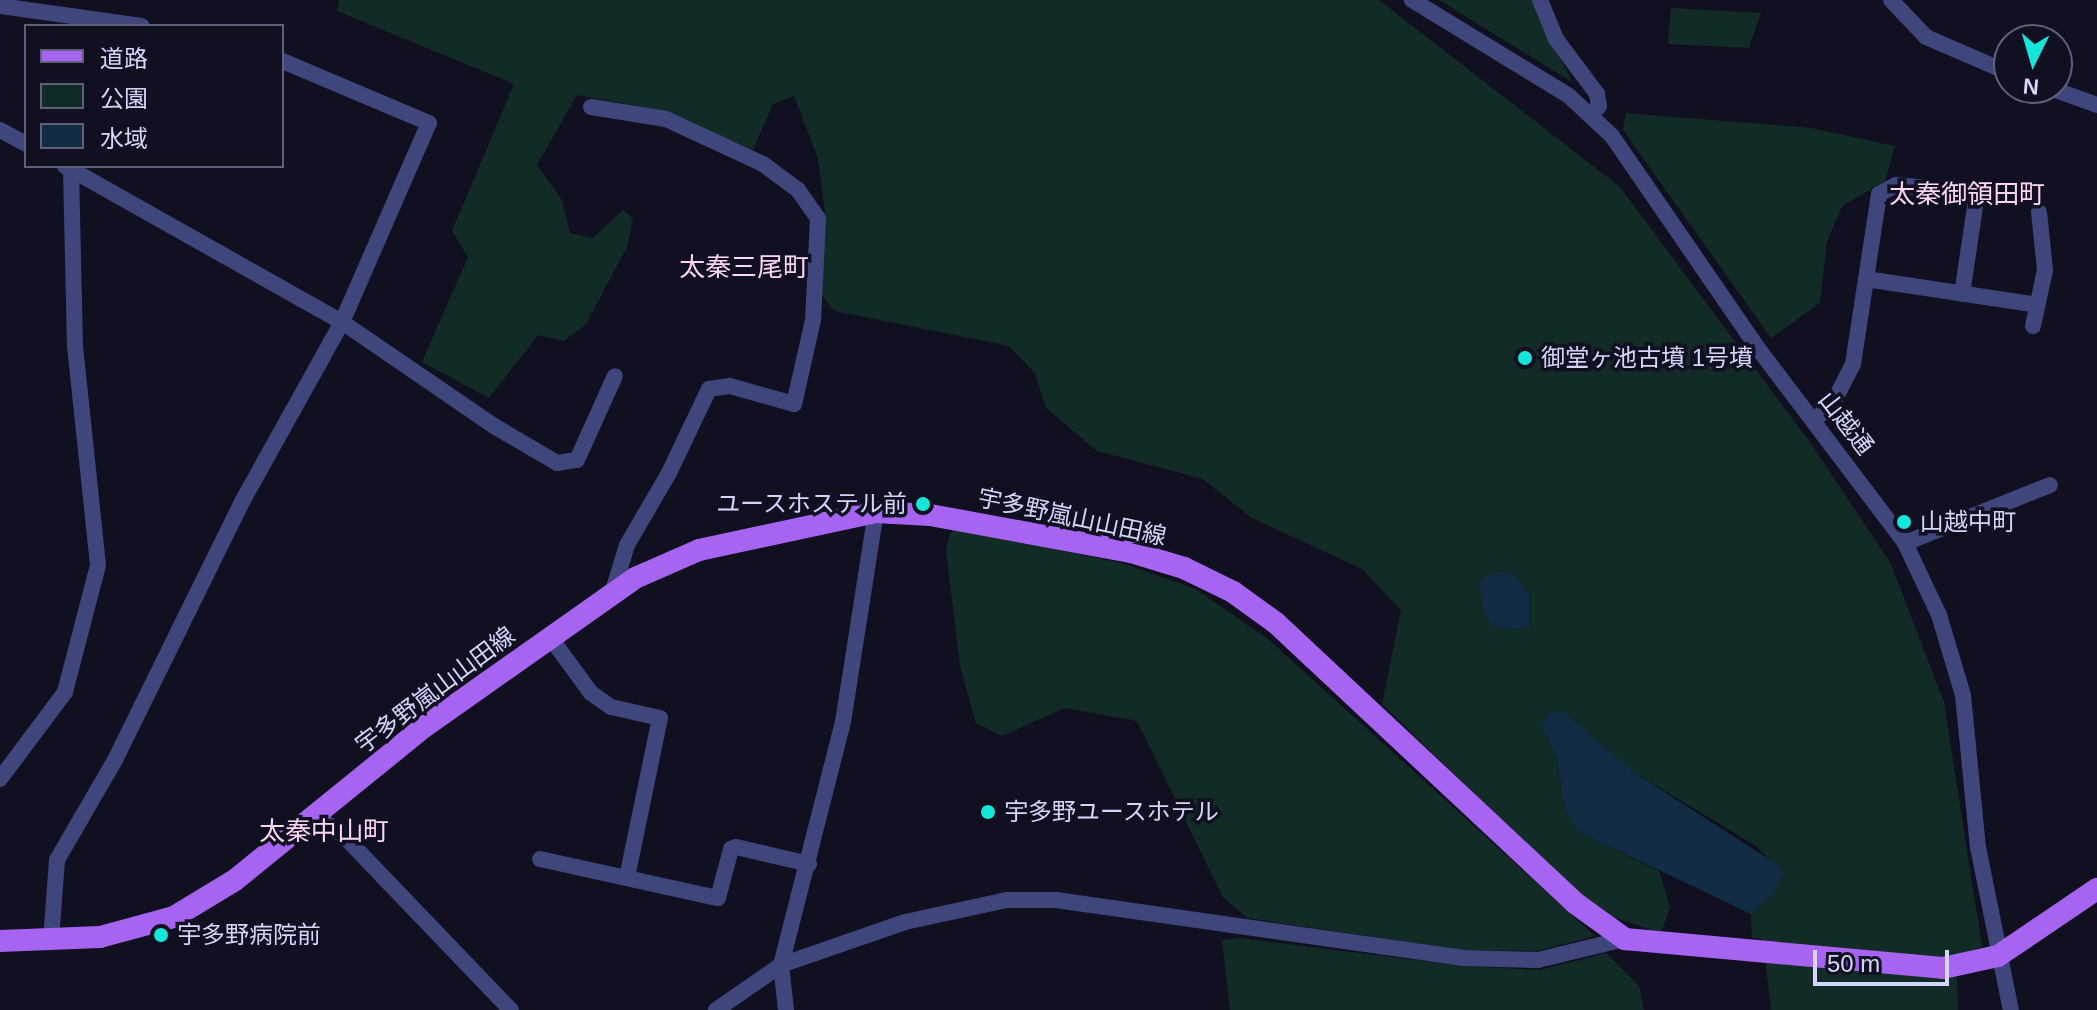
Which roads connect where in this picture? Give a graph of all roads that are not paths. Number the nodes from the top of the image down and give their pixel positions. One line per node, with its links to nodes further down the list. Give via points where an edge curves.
1 (1412, 0): 12 (street, 山越通, via 1543,79)
2 (1540, 0): 12 (street, via 1556,39 1597,94 1599,106)
3 (1891, 0): 8 (street, via 1926,37)
4 (18, 2): 5 (street); 6 (street)
5 (0, 6)
6 (132, 24)
7 (284, 62): 20 (street, via 429,123)
8 (1993, 66)
9 (2073, 96): 10 (street)
10 (2097, 105)
11 (591, 107): 27 (street, via 666,119 763,164 798,190 818,219 813,320 794,404 730,386 709,389 627,545)
12 (1591, 115): 23 (street, 山越通, via 1630,158 1757,347)
13 (0, 130): 14 (street)
14 (24, 143)
15 (68, 168): 20 (street); 29 (street, via 75,346 98,565 65,692)
16 (2039, 212): 19 (street, via 2045,270)
17 (1866, 279): 18 (street); 18 (street, via 1879,194 1896,185 1948,193 1970,190 1977,193); 23 (street, via 1853,364 1831,407)
18 (1962, 294): 19 (street)
19 (2037, 305): 21 (street)
20 (342, 322): 22 (street, via 557,463 577,460); 36 (street, via 243,500 115,760 57,860)
21 (2033, 326)
22 (615, 376)
23 (1813, 420): 26 (street, 山越通)
24 (2050, 485): 26 (street)
25 (876, 512): 27 (main road, 宇多野嵐山山田線, via 699,550); 32 (street, via 843,722); 35 (main road, 宇多野嵐山山田線, via 930,515 1131,552 1184,568 1233,592 1276,623 1575,903)
26 (1905, 543): 38 (street, 山越通, via 1939,615 1963,695 1978,847)
27 (613, 591): 28 (main road, 宇多野嵐山山田線)
28 (550, 637): 30 (main road, 宇多野嵐山山田線); 33 (street, via 591,693 611,707 660,718)
29 (0, 779)
30 (314, 814): 36 (main road, 宇多野嵐山山田線, via 235,880 174,917 121,934); 40 (street, via 342,834 507,999)
31 (540, 859): 33 (street)
32 (809, 864): 33 (street, via 736,847 731,849 718,898); 39 (street)
33 (627, 878)
34 (2097, 889): 38 (main road)
35 (1625, 939): 38 (main road, via 1943,968); 39 (street, via 1538,960 1462,958 1056,900 1007,900 905,922)
36 (51, 940): 37 (main road, 宇多野嵐山山田線)
37 (0, 941)
38 (1998, 956): 43 (street, 山越通)
39 (781, 965): 41 (street); 42 (street)
40 (511, 1010)
41 (716, 1010)
42 (786, 1010)
43 (2011, 1010)

